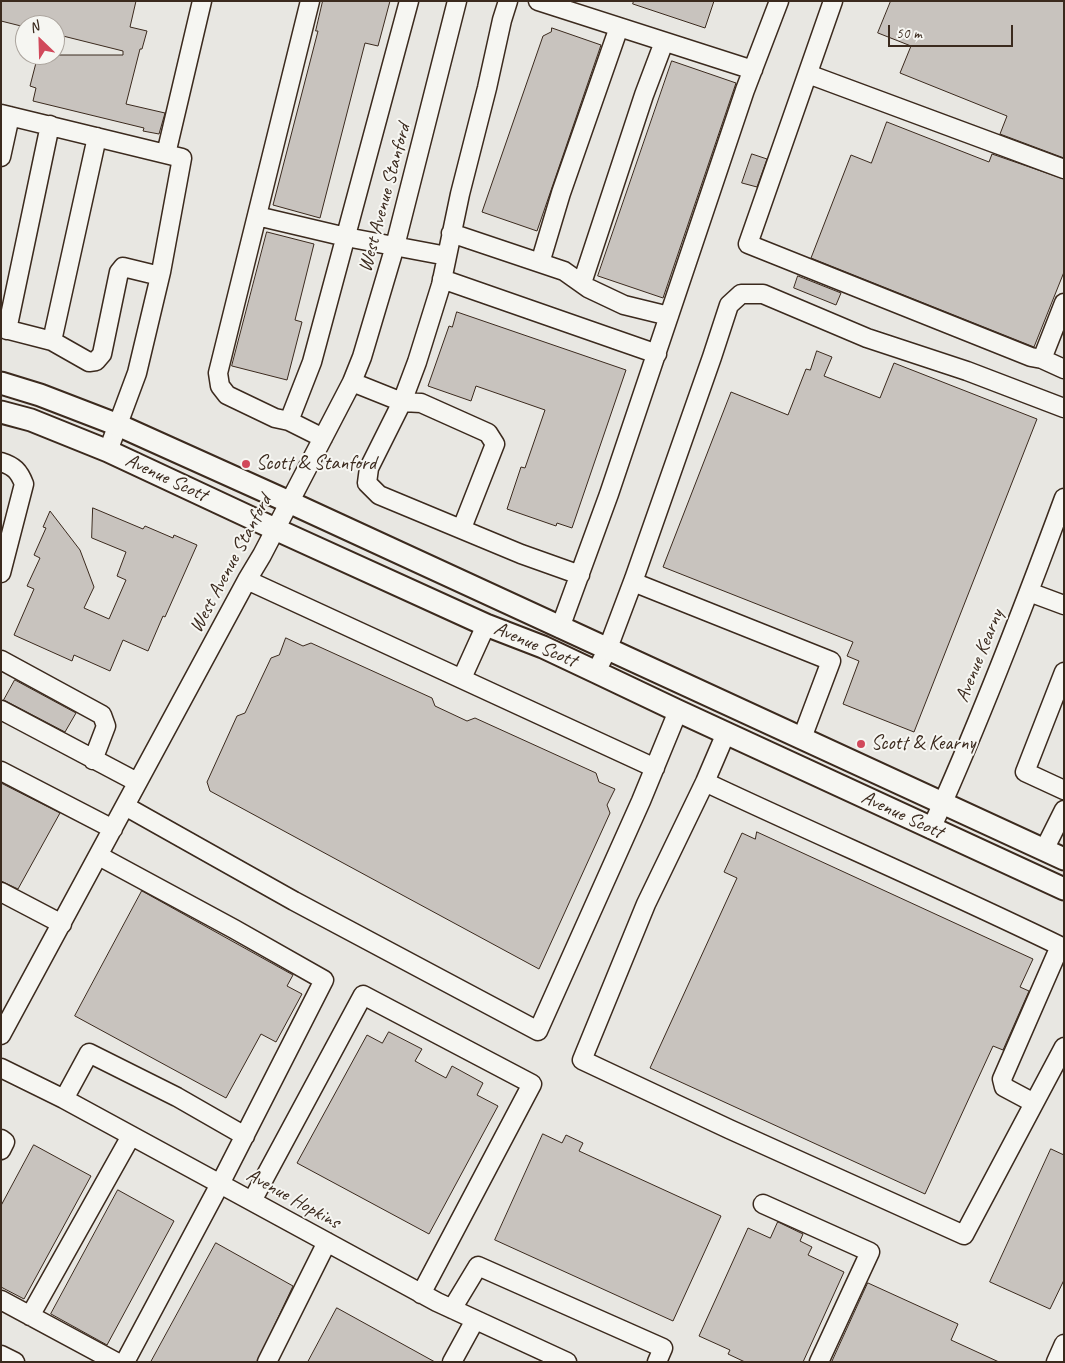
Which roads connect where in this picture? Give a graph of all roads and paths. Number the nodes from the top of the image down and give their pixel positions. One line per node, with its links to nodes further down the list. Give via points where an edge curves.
1 (202, 1): 16 (street)
2 (310, 1): 19 (street)
3 (409, 1): 21 (street)
4 (457, 1): 22 (street, West Avenue Stanford)
5 (508, 1): 20 (street)
6 (538, 1): 9 (street)
7 (779, 1): 11 (street)
8 (833, 1): 12 (street)
9 (619, 27): 10 (street); 24 (street)
10 (664, 42): 11 (street); 27 (street)
11 (753, 70): 29 (street)
12 (808, 74): 18 (street); 33 (street, via 748,244 1031,357)
13 (6, 115): 14 (street); 17 (street)
14 (50, 125): 15 (street); 30 (street)
15 (98, 137): 16 (street); 31 (street)
16 (166, 154): 25 (street, via 182,158)
17 (1, 157)
18 (1064, 169)
19 (257, 216): 21 (street); 40 (street, via 218,373 220,386 227,395 275,418)
20 (451, 233): 23 (street); 24 (street)
21 (346, 237): 22 (street); 40 (street, via 312,362)
22 (395, 246): 23 (street); 35 (street, West Avenue Stanford)
23 (447, 256): 26 (street)
24 (540, 263): 27 (street, via 564,271)
25 (160, 276): 31 (street, via 123,267 119,272 102,354 96,361 89,362); 41 (street, via 137,373)
26 (442, 279): 32 (street); 37 (street)
27 (582, 283): 29 (street, via 624,304)
28 (1064, 303): 33 (street)
29 (670, 316): 32 (street)
30 (4, 329): 31 (street)
31 (52, 341)
32 (656, 354): 50 (street)
33 (1042, 358): 34 (street)
34 (1064, 368)
35 (352, 382): 37 (street); 42 (street, West Avenue Stanford)
36 (1, 383): 41 (main road, Avenue Scott)
37 (402, 402): 47 (street, via 369,468 367,483 380,495); 47 (street, via 420,403 488,433 495,444)
38 (1064, 408): 52 (street, via 967,370 867,338 763,294 741,294 729,304)
39 (1, 412): 43 (main road, Avenue Scott, via 31,420)
40 (289, 421): 42 (street)
41 (118, 425): 43 (street); 46 (main road, Avenue Scott)
42 (324, 438): 46 (street, West Avenue Stanford)
43 (108, 450): 48 (main road, Avenue Scott)
44 (1, 462): 49 (street, via 20,473 24,484)
45 (1064, 498): 53 (street, Avenue Kearny)
46 (289, 502): 48 (street, West Avenue Stanford); 56 (main road, Avenue Scott)
47 (462, 528): 50 (street)
48 (275, 529): 51 (street, West Avenue Stanford); 55 (main road, Avenue Scott)
49 (1, 573)
50 (580, 575): 56 (street)
51 (247, 580): 61 (street); 69 (street, West Avenue Stanford)
52 (633, 582): 57 (street); 65 (street, via 831,661)
53 (1029, 592): 54 (street); 72 (street, Avenue Kearny)
54 (1064, 605)
55 (486, 624): 59 (main road, Avenue Scott); 61 (street)
56 (560, 628): 57 (main road, Avenue Scott)
57 (608, 648): 59 (street); 65 (main road, Avenue Scott)
58 (1, 660): 66 (street, via 102,715 106,726)
59 (596, 672): 63 (main road, Avenue Scott)
60 (1064, 672): 71 (street, via 1025,772)
61 (462, 678): 67 (street)
62 (1, 710): 66 (street)
63 (678, 711): 64 (main road, Avenue Scott); 67 (street)
64 (726, 733): 70 (street); 76 (main road, Avenue Scott)
65 (802, 738): 72 (main road, Avenue Scott)
66 (93, 760): 69 (street)
67 (655, 768): 73 (street, via 538,1031 294,901)
68 (1, 771): 75 (street)
69 (137, 782): 73 (street, West Avenue Stanford)
70 (705, 782): 83 (street); 88 (street, via 646,904 582,1060 964,1235)
71 (1064, 790)
72 (942, 804): 76 (street, Avenue Kearny); 77 (main road, Avenue Scott)
73 (125, 806): 75 (street, West Avenue Stanford)
74 (1064, 810): 77 (street)
75 (113, 829): 78 (street, West Avenue Stanford)
76 (931, 829): 80 (main road, Avenue Scott)
77 (1044, 850): 79 (main road, Avenue Scott)
78 (99, 856): 82 (street, West Avenue Stanford); 90 (street, via 324,980)
79 (1064, 859)
80 (1064, 889)
81 (1, 892): 82 (street)
82 (62, 924): 84 (street, West Avenue Stanford)
83 (1062, 947): 88 (street, via 1002,1079 1004,1087)
84 (2, 1032)
85 (1064, 1047): 88 (street)
86 (1, 1068): 87 (street, Avenue Hopkins)
87 (64, 1099): 89 (street, Avenue Hopkins); 90 (street, via 90,1052)
88 (1034, 1103)
89 (132, 1136): 93 (street, Avenue Hopkins); 100 (street)
90 (245, 1136): 93 (street)
91 (1, 1139): 92 (street, via 6,1142)
92 (1, 1150)
93 (220, 1184): 94 (street, Avenue Hopkins); 106 (street)
94 (252, 1201): 96 (street, Avenue Hopkins); 97 (street, via 363,995 532,1084)
95 (763, 1204): 111 (street, via 870,1252)
96 (327, 1242): 97 (street, Avenue Hopkins); 107 (street)
97 (421, 1294): 99 (street, Avenue Hopkins)
98 (1, 1300): 100 (street)
99 (452, 1309): 101 (street, Avenue Hopkins); 110 (street, via 478,1266 663,1348)
100 (30, 1316): 105 (street)
101 (475, 1320): 108 (street); 109 (street, Avenue Hopkins)
102 (1064, 1344): 112 (street)
103 (1, 1355): 104 (street)
104 (15, 1362)
105 (116, 1362)
106 (126, 1362)
107 (267, 1362)
108 (452, 1362)
109 (566, 1362)
110 (656, 1362)
111 (819, 1362)
112 (1056, 1362)

